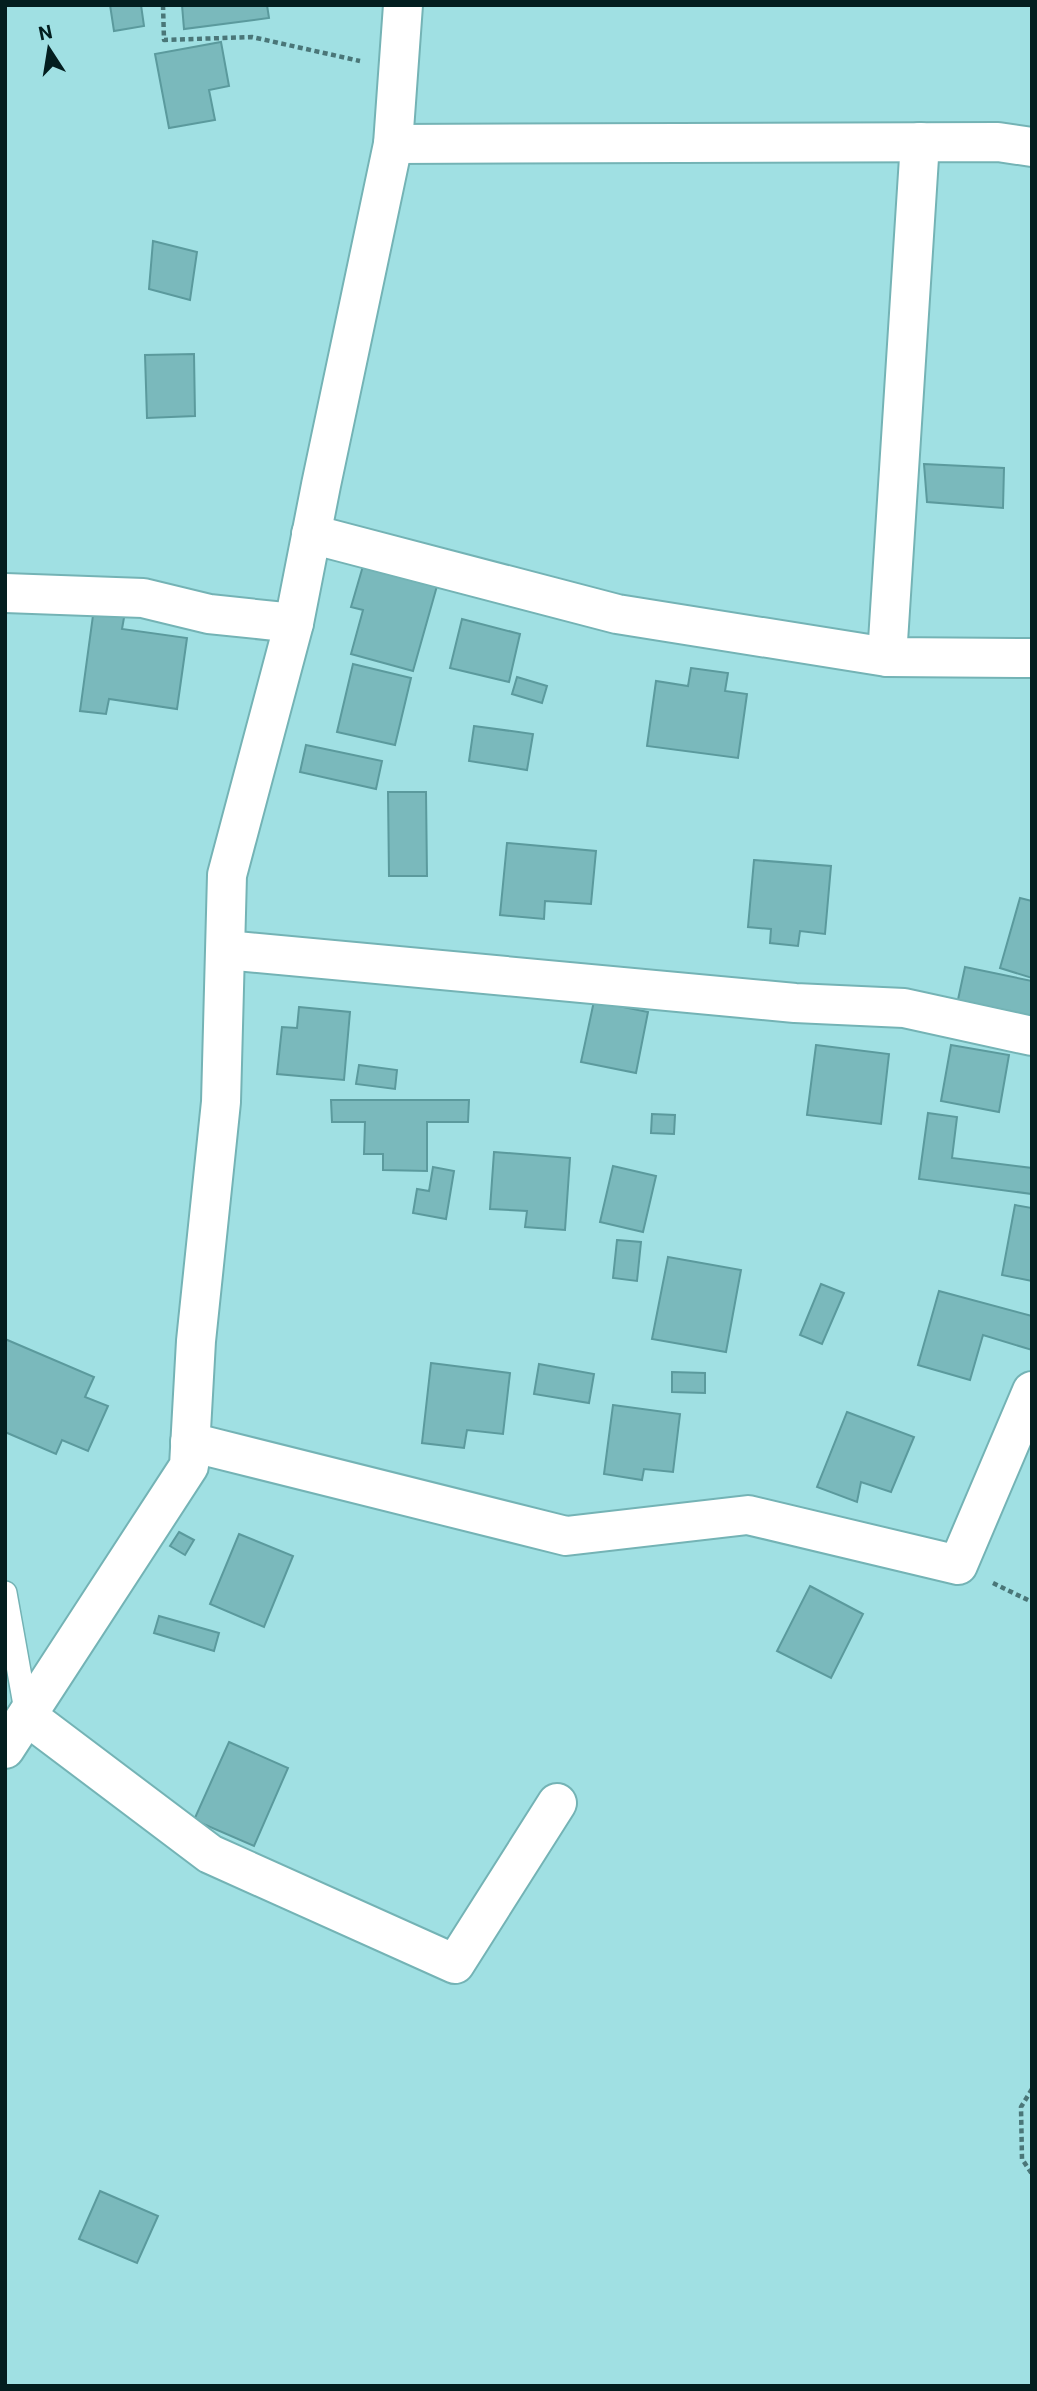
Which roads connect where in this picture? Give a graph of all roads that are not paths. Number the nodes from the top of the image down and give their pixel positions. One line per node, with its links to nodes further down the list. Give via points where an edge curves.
1 (403, 5): 3 (street)
2 (919, 142): 3 (street); 4 (street); 8 (street)
3 (393, 144): 5 (street)
4 (1032, 147)
5 (312, 534): 7 (street); 8 (street, via 617,614)
6 (5, 593): 7 (street, via 142,598 209,614)
7 (295, 623): 10 (street, via 228,875)
8 (887, 657): 9 (street)
9 (1032, 658)
10 (226, 950): 11 (street, via 795,1003 904,1008); 13 (street, via 221,1102)
11 (1032, 1036)
12 (1032, 1391): 13 (street, via 958,1565 748,1514 566,1536)
13 (190, 1442): 15 (street, via 189,1466)
14 (5, 1593): 15 (lane)
15 (27, 1716): 16 (street); 17 (street, via 210,1854 455,1964)
16 (5, 1749)
17 (557, 1803)

